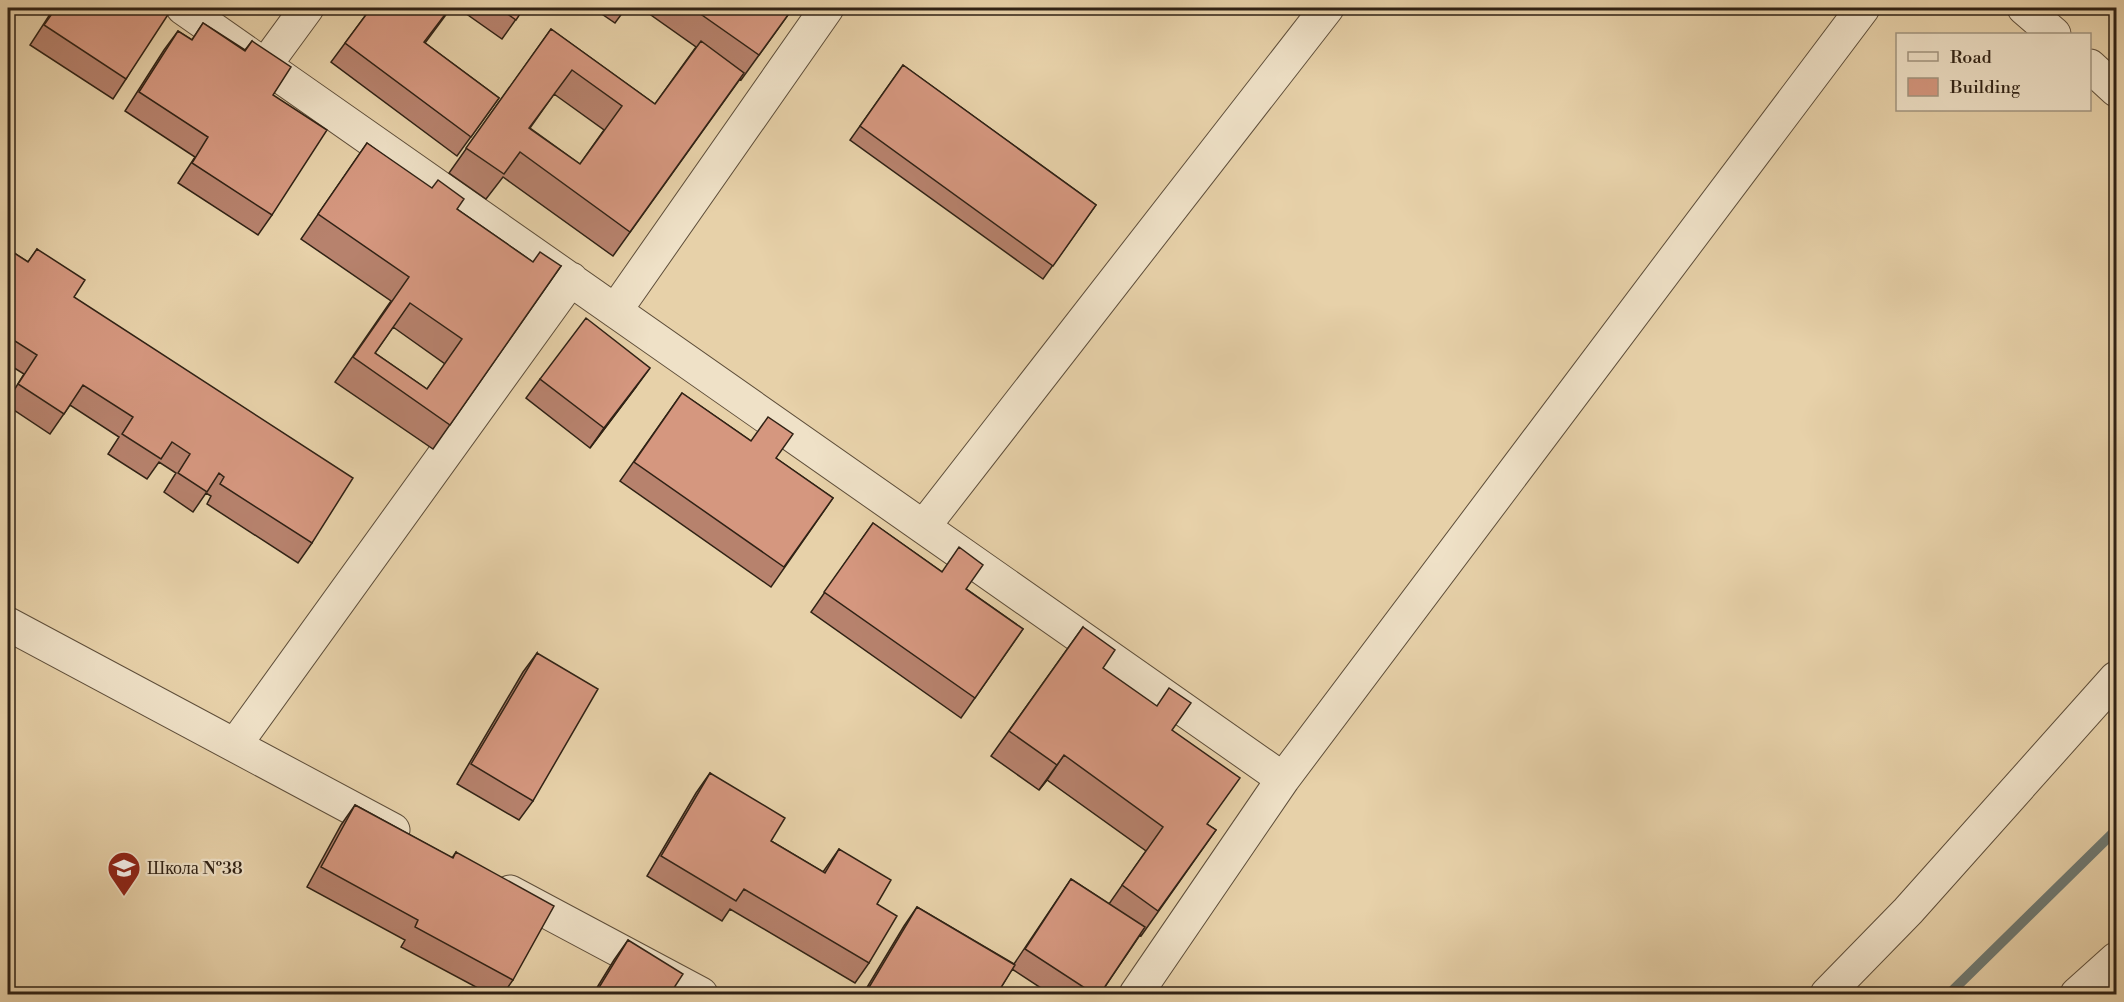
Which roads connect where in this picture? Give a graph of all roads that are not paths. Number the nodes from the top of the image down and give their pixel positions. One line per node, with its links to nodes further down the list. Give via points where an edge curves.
1 (183, 8): 8 (street)
2 (307, 8): 8 (street)
3 (827, 8): 12 (street)
4 (1327, 8): 13 (street)
5 (1863, 8): 17 (street)
6 (2024, 8): 7 (street)
7 (2053, 33)
8 (266, 64): 11 (street)
9 (2091, 67): 10 (street)
10 (2116, 90)
11 (571, 279): 12 (street); 16 (street)
12 (615, 311): 13 (street)
13 (924, 526): 17 (street)
14 (8, 624): 16 (street)
15 (2116, 678): 23 (street, via 1908,911)
16 (235, 746): 18 (street)
17 (1283, 779): 22 (street)
18 (422, 845)
19 (484, 878): 21 (street)
20 (2116, 959): 24 (street)
21 (701, 994)
22 (1136, 994)
23 (1827, 994)
24 (2077, 994)

